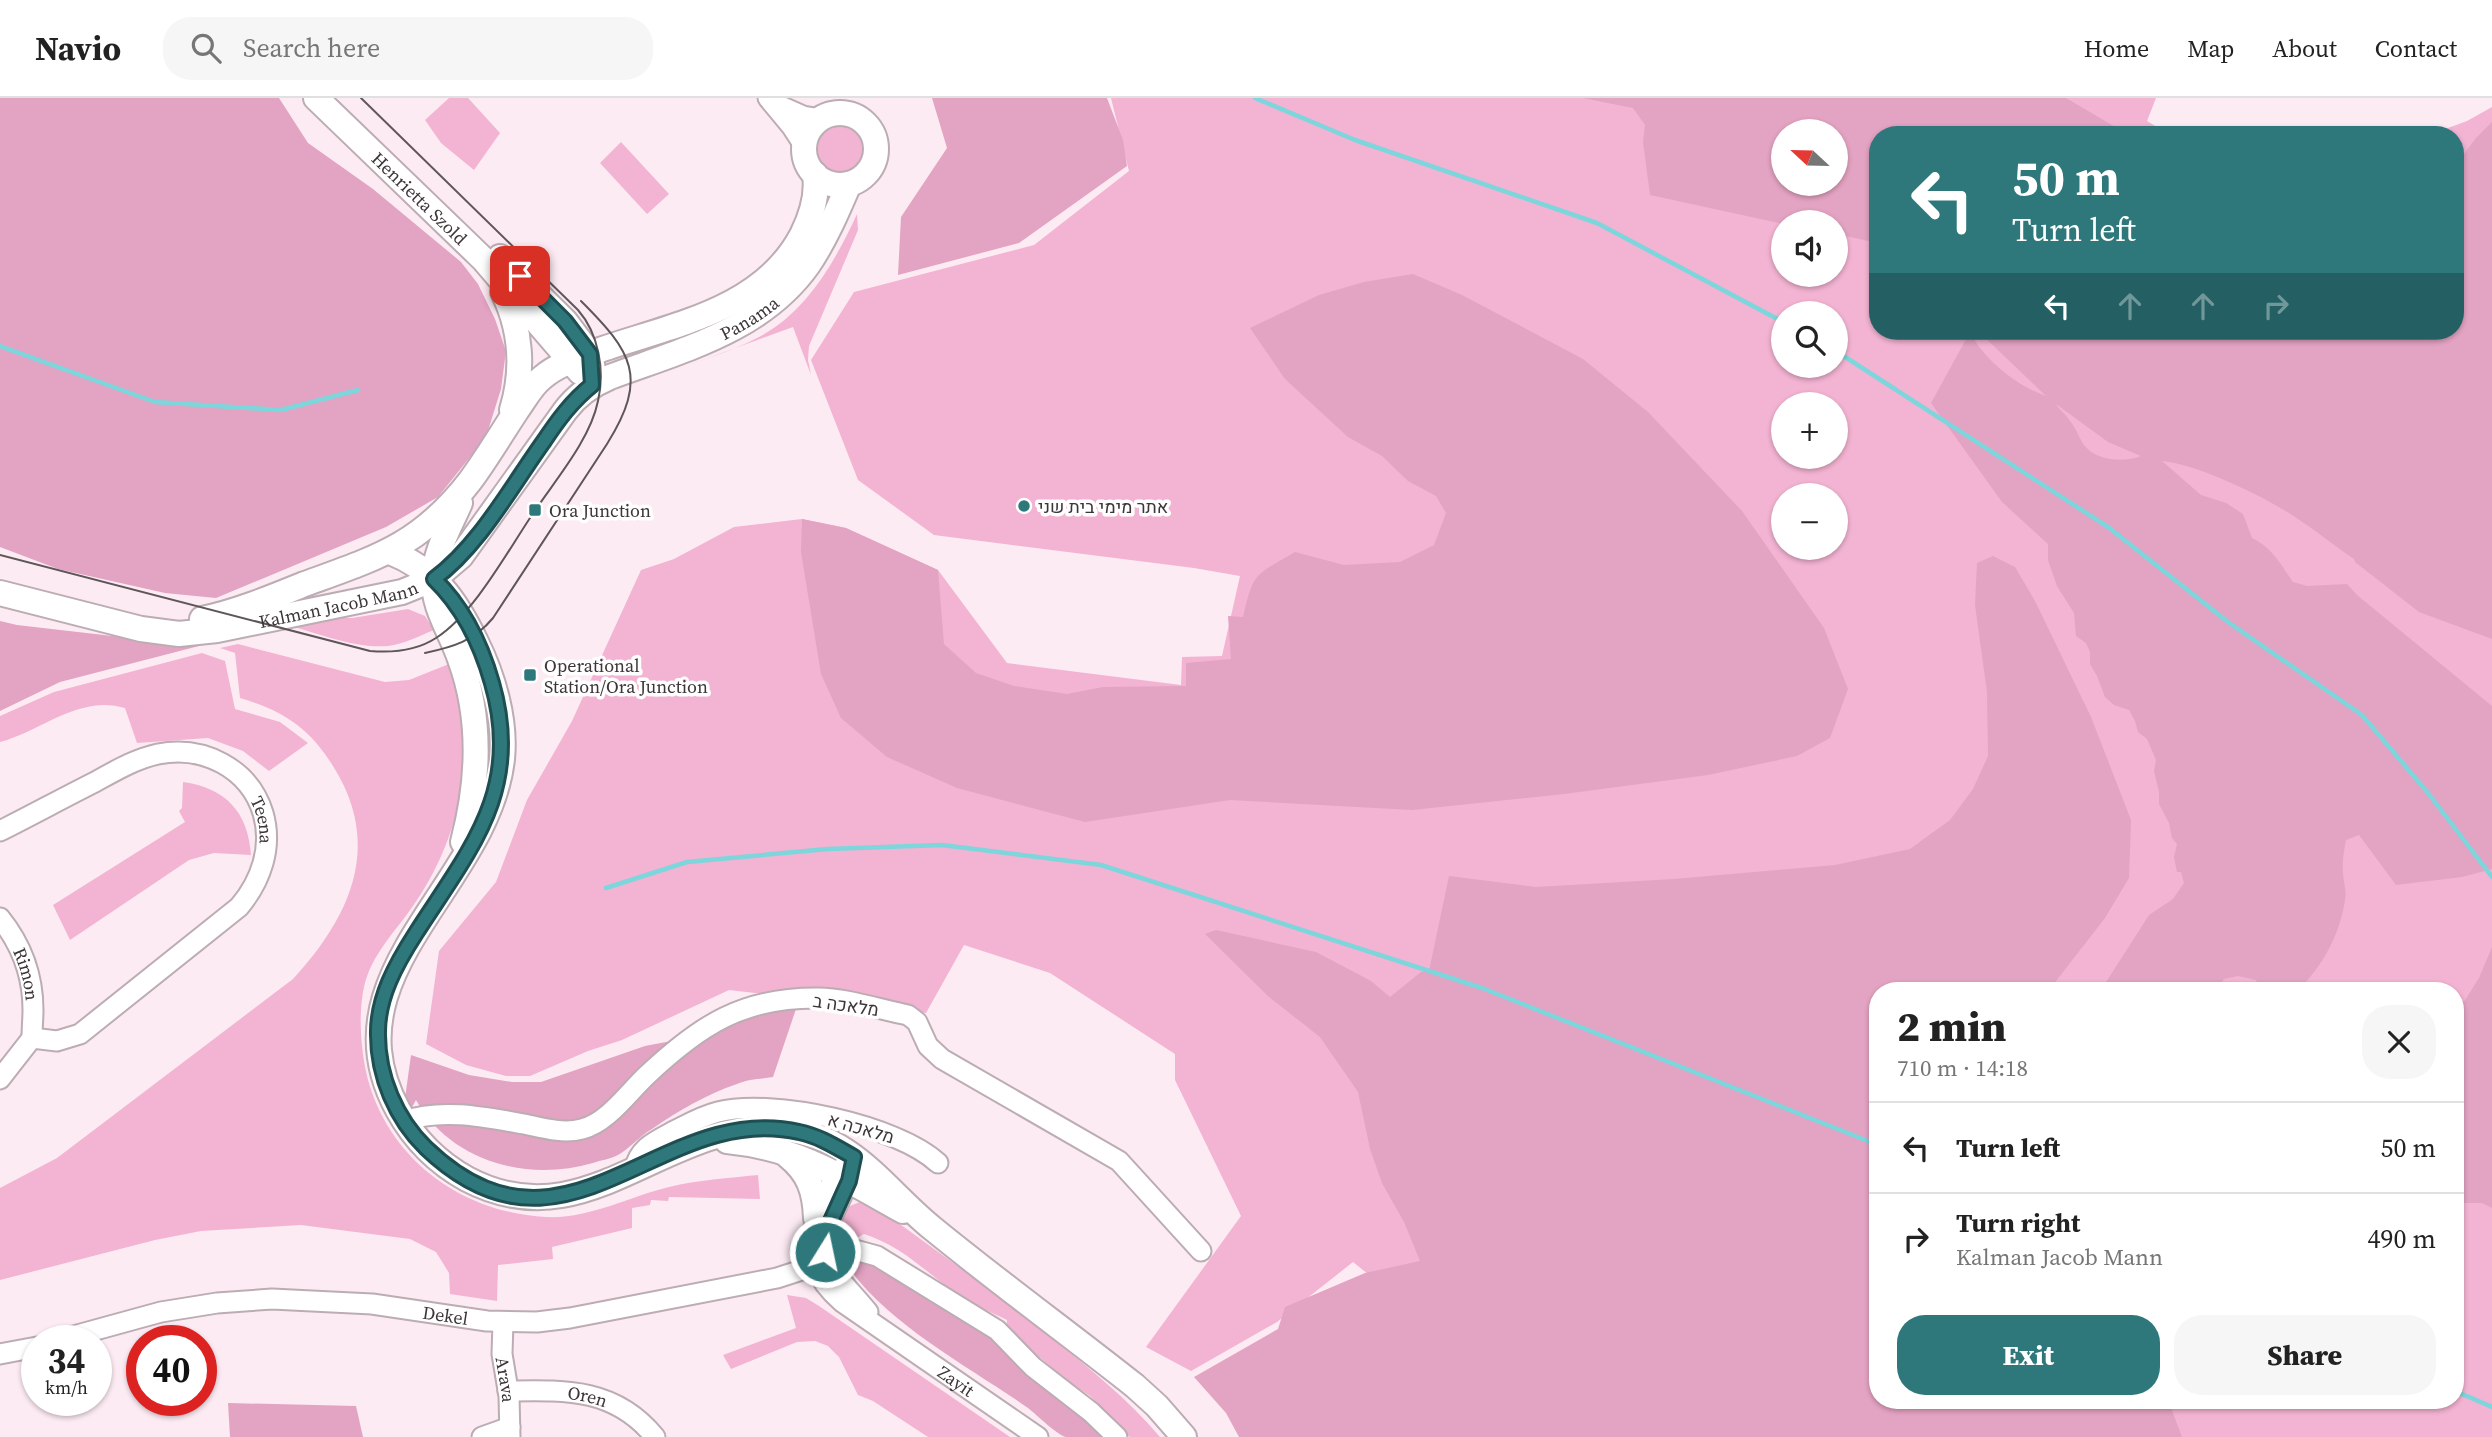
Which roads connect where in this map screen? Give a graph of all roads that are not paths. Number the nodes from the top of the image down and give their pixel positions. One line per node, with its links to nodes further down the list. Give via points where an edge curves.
1 (316, 98): 10 (main road, Henrietta Szold)
2 (335, 98): 11 (main road, Henrietta Szold, via 565,321)
3 (866, 98): 6 (main road)
4 (768, 99): 5 (street, via 803,117); 7 (street)
5 (833, 110): 6 (main road); 7 (main road, via 810,131)
6 (865, 124): 9 (main road, via 874,140 875,157 867,172)
7 (805, 147): 8 (main road, via 807,163)
8 (815, 174): 9 (main road, via 832,184); 11 (main road, Panama, via 814,202 799,241 757,287 717,310)
9 (849, 184): 12 (main road, Panama, via 807,267 764,310 718,337)
10 (482, 259): 11 (main road, Henrietta Szold); 13 (main road, via 505,297 518,341 518,384)
11 (581, 358): 12 (main road); 13 (main road, Kalman Jacob Mann, via 538,381)
12 (592, 385): 16 (main road, Kalman Jacob Mann, via 569,405 474,540)
13 (503, 431): 14 (main road, Kalman Jacob Mann)
14 (470, 480): 15 (main road, Kalman Jacob Mann, via 436,520); 16 (main road, via 442,546)
15 (390, 552): 16 (main road); 18 (main road, Kalman Jacob Mann, via 206,618 163,625)
16 (434, 579): 18 (main road, Kalman Jacob Mann, via 366,601 196,634); 23 (main road, via 437,606 471,694 477,742 475,779 456,864 398,962 379,1015 384,1076)
17 (0, 593): 18 (main road, Kalman Jacob Mann)
18 (117, 624)
19 (0, 831): 21 (street, Teena, via 130,764 156,754 182,752 207,756 241,776 258,801 266,830 261,873 239,907 80,1034 57,1041)
20 (0, 918): 21 (street, Rimon, via 20,948 27,969)
21 (32, 1038): 22 (street)
22 (0, 1079)
23 (404, 1121): 28 (main road, via 419,1142 447,1166 503,1194 527,1198 573,1194); 30 (street, מלאכה ב, via 422,1115 458,1115 559,1131 584,1129 698,1031 768,1002 821,998 908,1015 942,1059 1126,1167)
24 (704, 1139): 25 (main road); 27 (main road, via 742,1129 784,1129 823,1139); 28 (main road)
25 (782, 1151): 27 (main road); 29 (main road, via 811,1183)
26 (937, 1163): 28 (street, מלאכה א, via 898,1137 800,1111 753,1108 718,1112 684,1125 645,1149 637,1157)
27 (846, 1170): 29 (street); 31 (street); 42 (main road, via 891,1187 928,1224 1135,1386)
28 (634, 1171)
29 (816, 1217): 31 (street, via 810,1239)
30 (1201, 1251)
31 (821, 1262): 32 (street, Dekel, via 777,1278 603,1312); 40 (street, Zayit, via 834,1271 877,1324); 41 (street, Dekel, via 849,1250 877,1256 997,1330 1033,1367)
32 (503, 1322): 33 (street, Dekel, via 372,1304 272,1299 161,1312); 36 (street, Arava)
33 (112, 1326)
34 (21, 1350): 35 (street)
35 (0, 1354)
36 (508, 1391): 37 (street, Arava); 39 (street, Oren, via 559,1390 606,1400 634,1415)
37 (510, 1432): 38 (street)
38 (482, 1437)
39 (655, 1437)
40 (1038, 1437)
41 (1117, 1437)
42 (1184, 1437)

